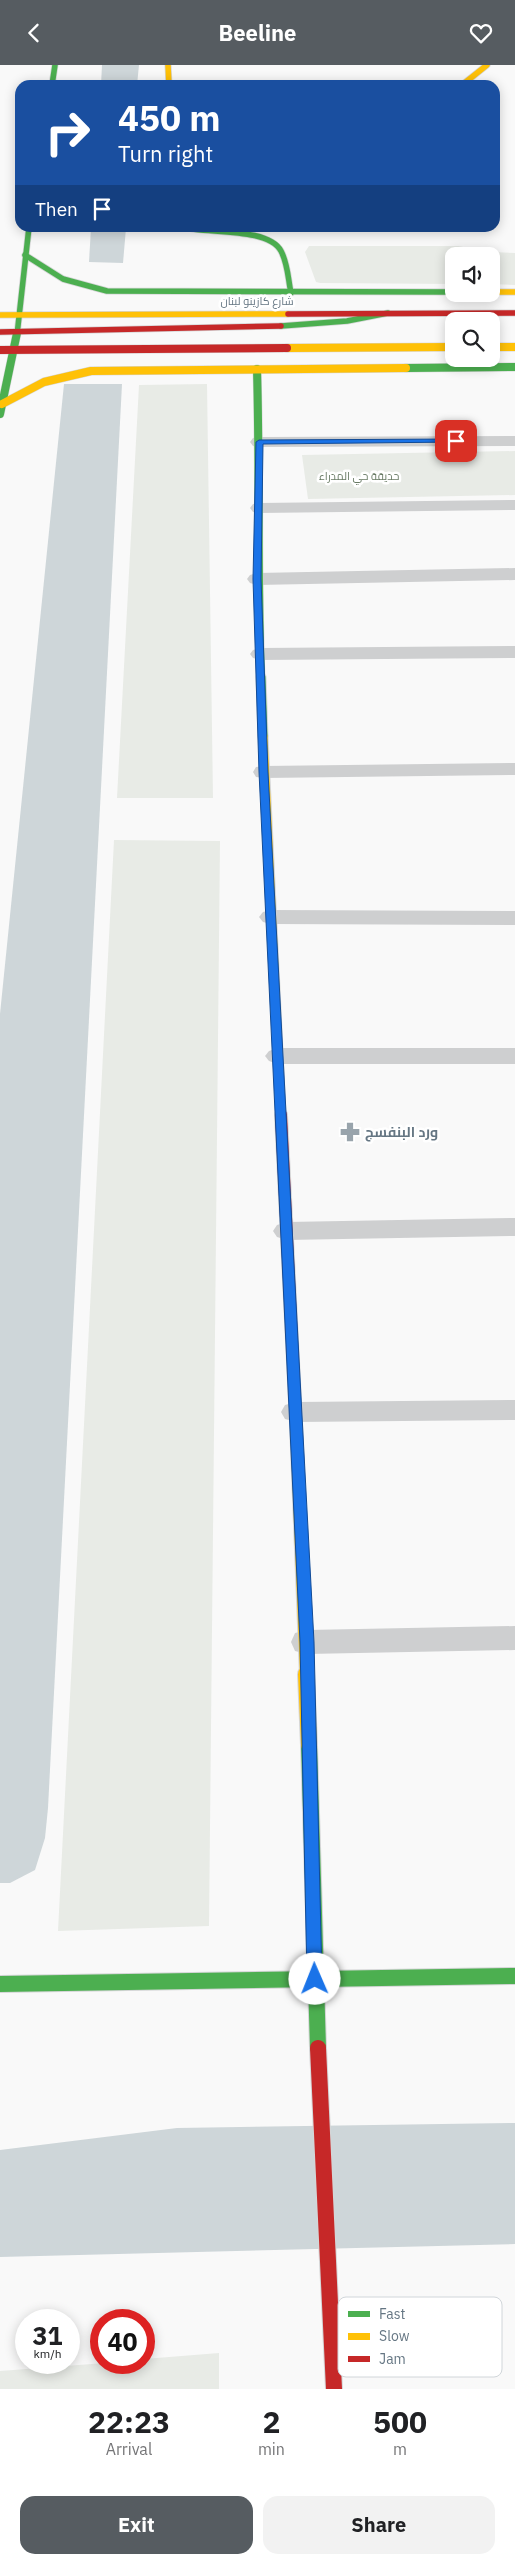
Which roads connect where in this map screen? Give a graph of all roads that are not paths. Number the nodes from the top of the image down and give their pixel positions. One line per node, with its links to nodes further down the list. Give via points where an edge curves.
1 (55, 65): 4 (main road)
2 (168, 65): 5 (main road)
3 (487, 65): 6 (main road)
4 (53, 80)
5 (169, 80)
6 (468, 80)
7 (28, 232): 9 (main road)
8 (195, 232): 13 (main road, via 277,237)
9 (25, 255): 13 (main road, via 53,277 91,289 129,293); 17 (main road)
10 (445, 292): 13 (main road)
11 (500, 292): 12 (main road)
12 (515, 292)
13 (291, 293)
14 (388, 313): 15 (main road, شارع كازينو لبنان); 17 (main road, شارع كازينو لبنان); 19 (main road, via 300,326)
15 (515, 313)
16 (0, 315): 17 (main road, شارع كازينو لبنان)
17 (18, 315): 18 (main road); 19 (main road)
18 (0, 321)
19 (18, 330): 20 (main road); 25 (main road)
20 (0, 332)
21 (445, 347): 25 (main road)
22 (500, 347): 23 (main road)
23 (515, 347)
24 (0, 348): 25 (main road)
25 (15, 350): 28 (main road)
26 (515, 367): 27 (main road)
27 (257, 369): 28 (main road, via 123,369 76,373 36,384); 30 (main road)
28 (1, 410)
29 (515, 441): 30 (street)
30 (259, 442): 32 (main road)
31 (515, 505): 32 (street)
32 (259, 508): 34 (main road)
33 (515, 574): 34 (street)
34 (257, 579): 36 (main road)
35 (515, 652): 36 (street)
36 (260, 653): 38 (main road)
37 (515, 769): 38 (street)
38 (264, 772): 39 (main road)
39 (271, 917): 40 (street); 41 (main road)
40 (515, 918)
41 (278, 1056): 42 (street); 44 (main road)
42 (515, 1056)
43 (515, 1227): 44 (street)
44 (287, 1231): 46 (main road)
45 (515, 1409): 46 (street)
46 (296, 1412): 48 (main road)
47 (515, 1639): 48 (street)
48 (307, 1642): 50 (main road)
49 (515, 1976): 50 (main road)
50 (315, 1979): 51 (main road); 52 (main road)
51 (0, 1984)
52 (334, 2389)

